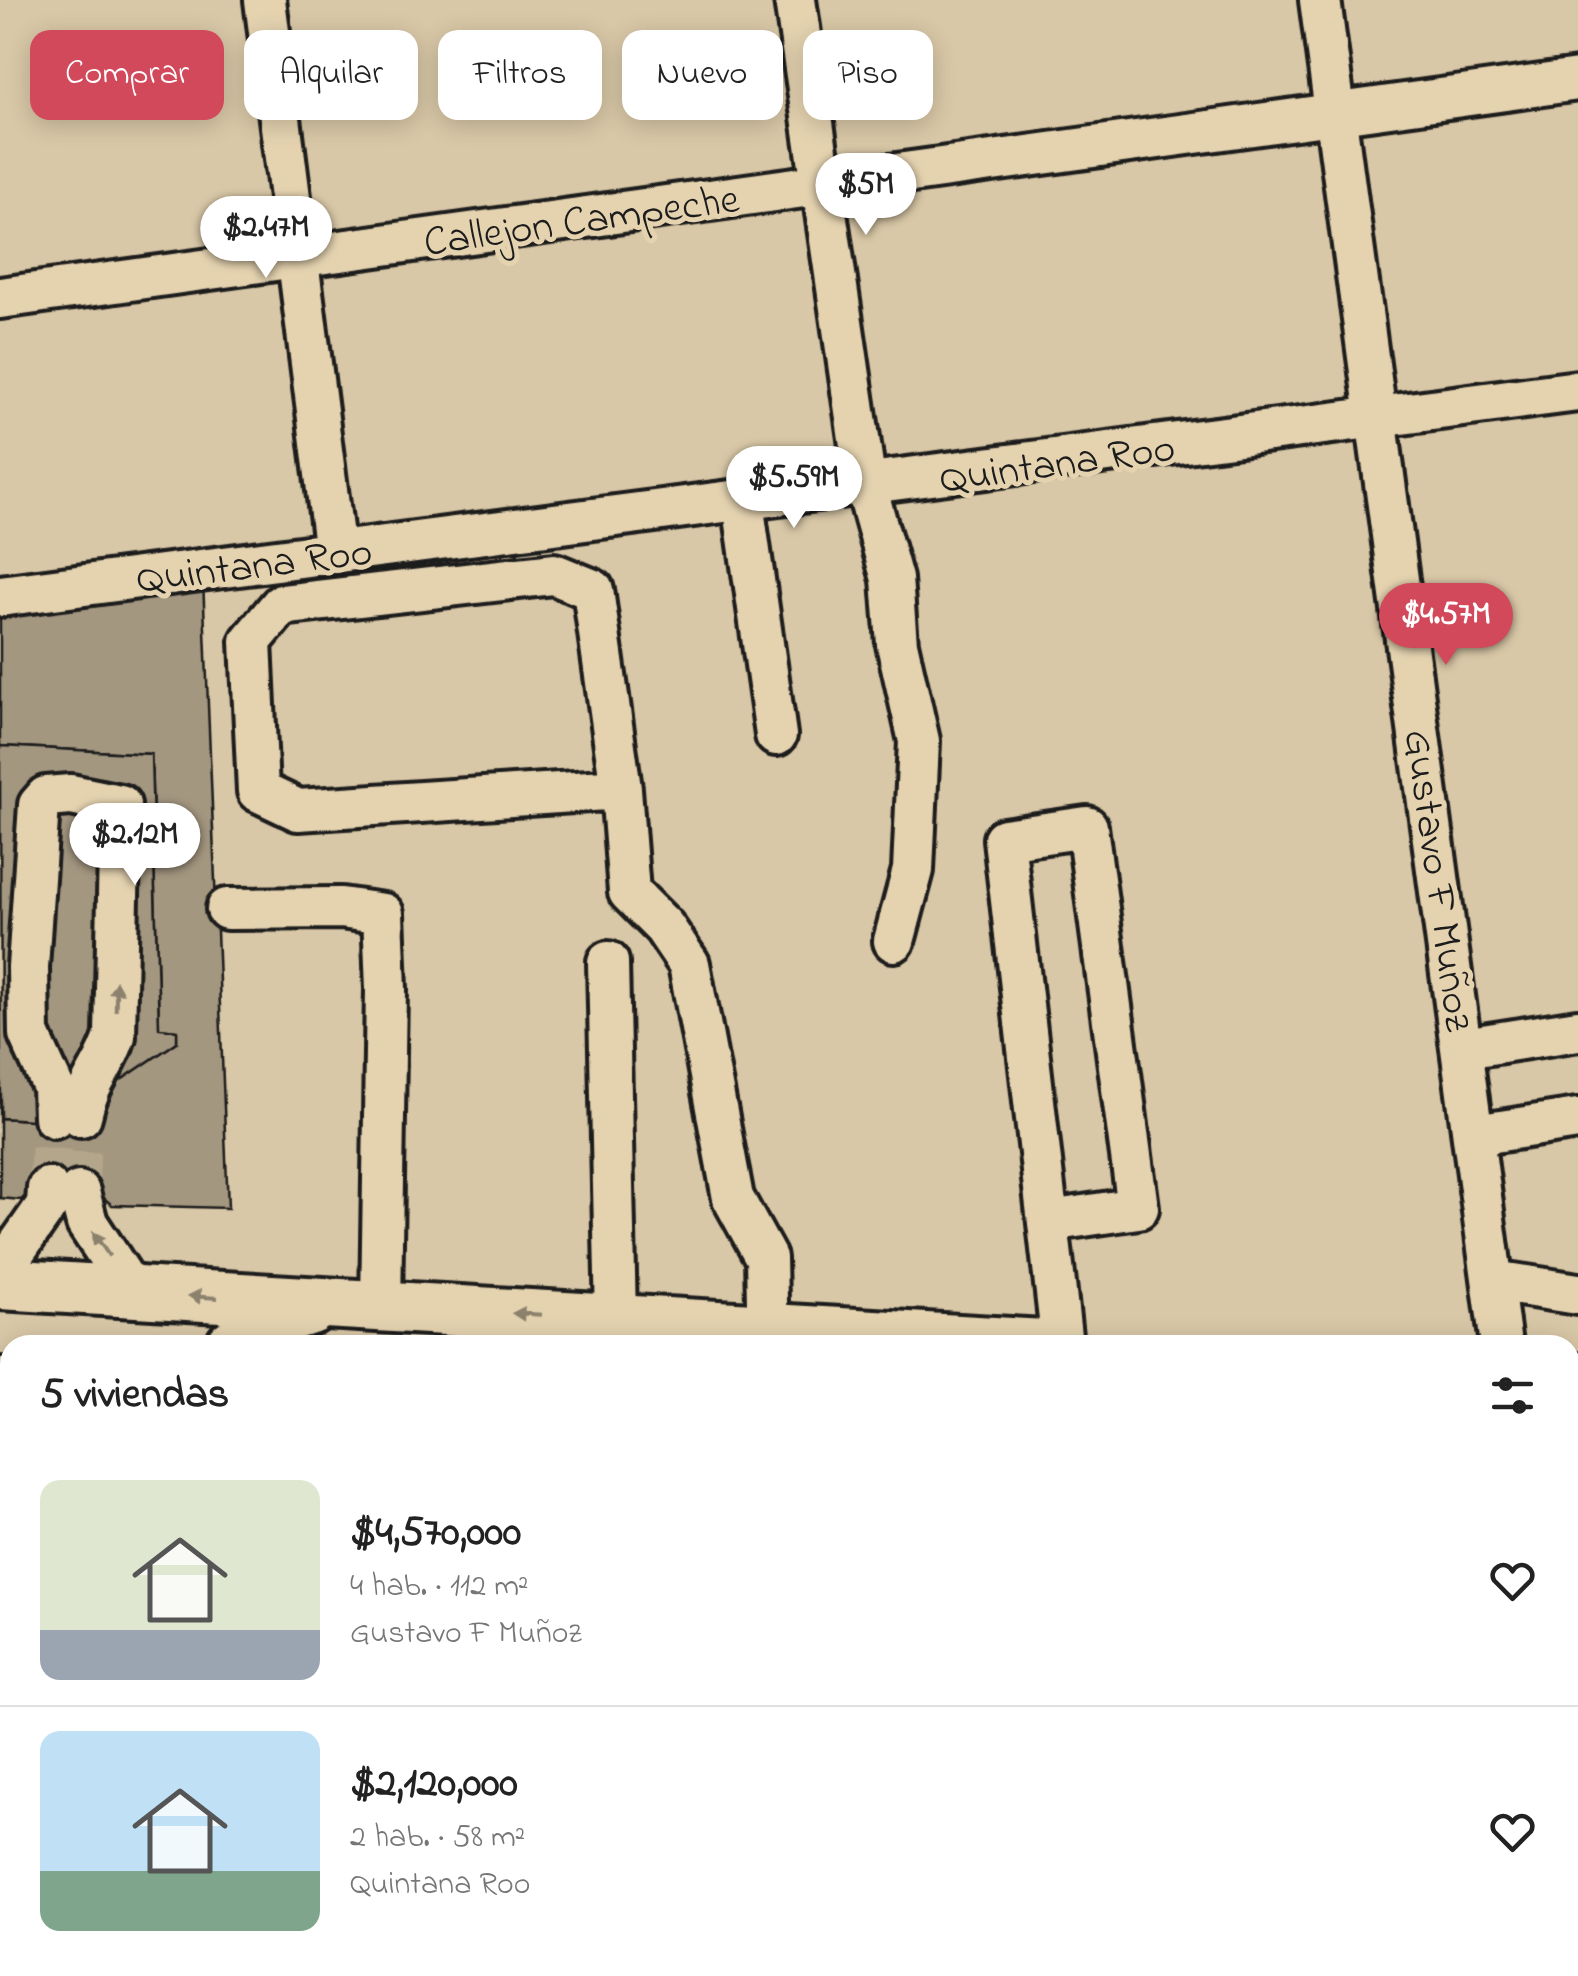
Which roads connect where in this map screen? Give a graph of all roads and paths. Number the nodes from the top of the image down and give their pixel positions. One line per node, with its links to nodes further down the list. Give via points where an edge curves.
1 (265, 0): 7 (street)
2 (795, 0): 6 (street)
3 (1320, 0): 5 (street, Gustavo F Muñoz)
4 (1578, 80): 5 (street, Callejon Campeche)
5 (1335, 116): 6 (street, Callejon Campeche); 10 (street, Gustavo F Muñoz)
6 (823, 184): 7 (street, Callejon Campeche); 11 (street)
7 (298, 257): 8 (street, Callejon Campeche); 13 (street)
8 (0, 298)
9 (1578, 390): 10 (street, Quintana Roo)
10 (1376, 418): 11 (street, Quintana Roo); 22 (street, Gustavo F Muñoz)
11 (866, 486): 12 (street, Quintana Roo); 18 (street, via 892,580 896,644 919,741 913,870)
12 (743, 502): 13 (street, Quintana Roo); 15 (street)
13 (335, 553): 14 (street, Quintana Roo)
14 (0, 596)
15 (776, 735)
16 (622, 790): 16 (street, via 593,590 554,574 281,605 251,641 258,791 298,810); 36 (street, via 629,892 664,926 689,964 733,1198 766,1258)
17 (228, 909): 32 (street, via 383,914)
18 (894, 941)
19 (608, 962): 33 (street)
20 (1578, 1030): 22 (street)
21 (14, 1034): 21 (street, one-way to 21, via 69,1101 108,1060 116,1036 120,805 106,799 46,796 39,805 28,968)
22 (1464, 1048): 24 (street, Gustavo F Muñoz)
23 (1578, 1120): 24 (street)
24 (1475, 1135): 27 (street, Gustavo F Muñoz)
25 (1049, 1221): 25 (street, via 1004,839 1087,827 1138,1208); 37 (street)
26 (0, 1272): 29 (street, one-way to 26, via 64,1190)
27 (1493, 1281): 30 (street); 38 (street, Gustavo F Muñoz)
28 (0, 1284): 29 (main road)
29 (133, 1292): 31 (main road, one-way to 29)
30 (1578, 1294)
31 (325, 1304): 32 (main road); 34 (main road, via 266,1322)
32 (381, 1306): 33 (main road, one-way to 32)
33 (616, 1319): 35 (main road)
34 (247, 1335)
35 (744, 1335)
36 (768, 1335)
37 (1061, 1335)
38 (1500, 1335)

